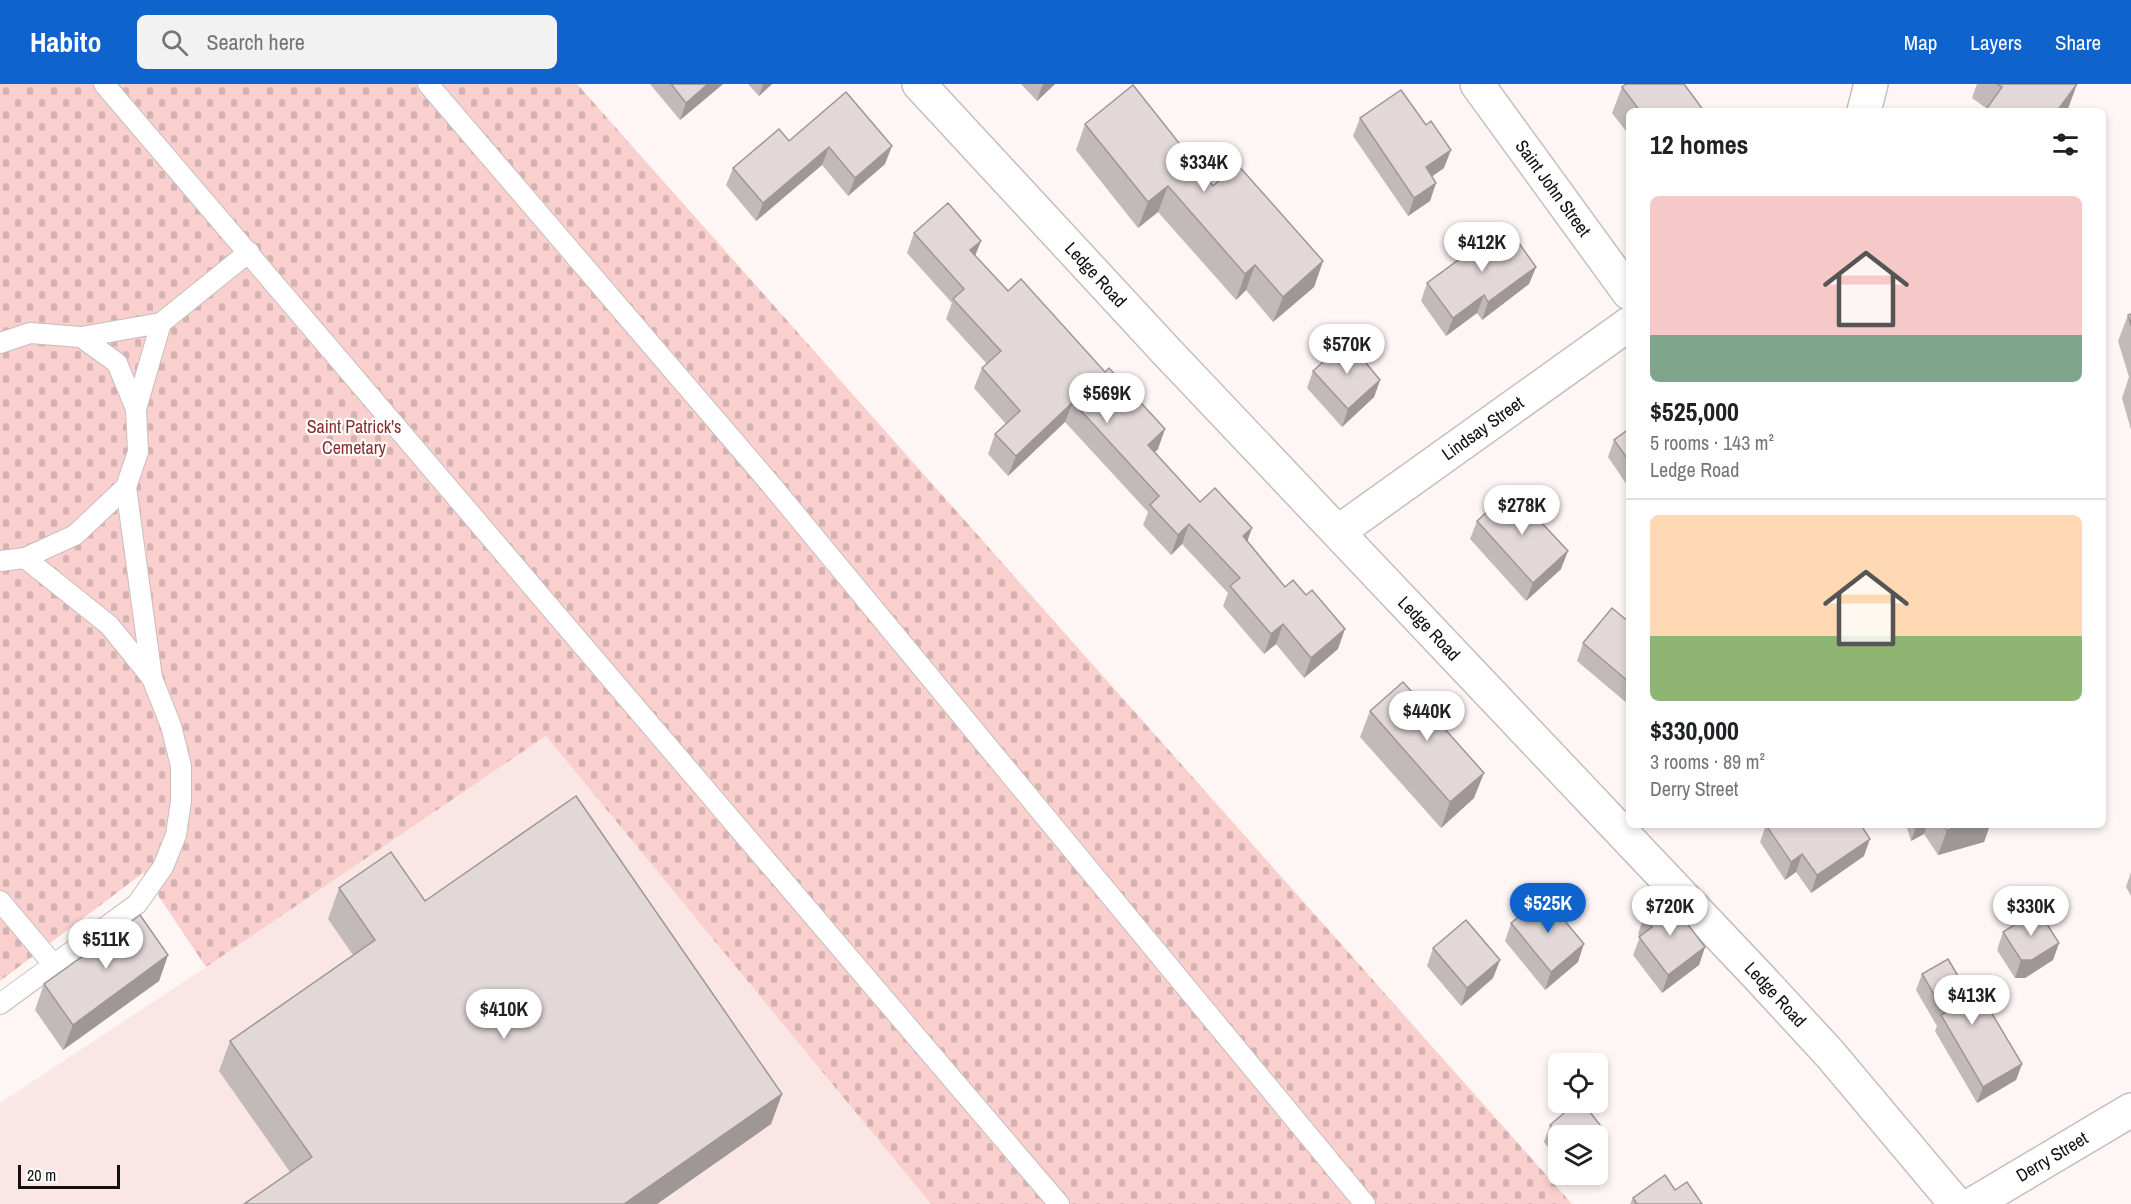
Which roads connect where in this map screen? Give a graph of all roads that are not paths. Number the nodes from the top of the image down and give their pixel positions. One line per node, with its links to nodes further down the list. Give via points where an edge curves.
1 (104, 84): 7 (lane)
2 (429, 84): 26 (lane, via 773,487)
3 (919, 84): 15 (street, Ledge Road)
4 (1477, 84): 8 (street, Saint John Street)
5 (1871, 84): 6 (street)
6 (1865, 108)
7 (249, 252): 9 (lane); 25 (lane)
8 (1626, 289)
9 (161, 323): 11 (lane); 13 (lane)
10 (1626, 326): 15 (street, Lindsay Street)
11 (81, 337): 12 (lane, via 30,333); 13 (lane, via 117,363)
12 (0, 343)
13 (136, 409): 14 (lane, via 138,452)
14 (126, 487): 16 (lane, via 75,535); 18 (lane)
15 (1338, 532): 19 (street, Ledge Road)
16 (25, 558): 17 (lane); 18 (lane, via 109,625)
17 (0, 561)
18 (152, 678): 22 (lane, via 171,726 181,766 176,835 163,867 137,904)
19 (1626, 820)
20 (1637, 831): 27 (street, Ledge Road)
21 (0, 901): 22 (lane)
22 (54, 965): 23 (lane)
23 (0, 1004)
24 (2130, 1114): 28 (street, Derry Street)
25 (1059, 1204)
26 (1365, 1204)
27 (1956, 1204)
28 (1973, 1204)

